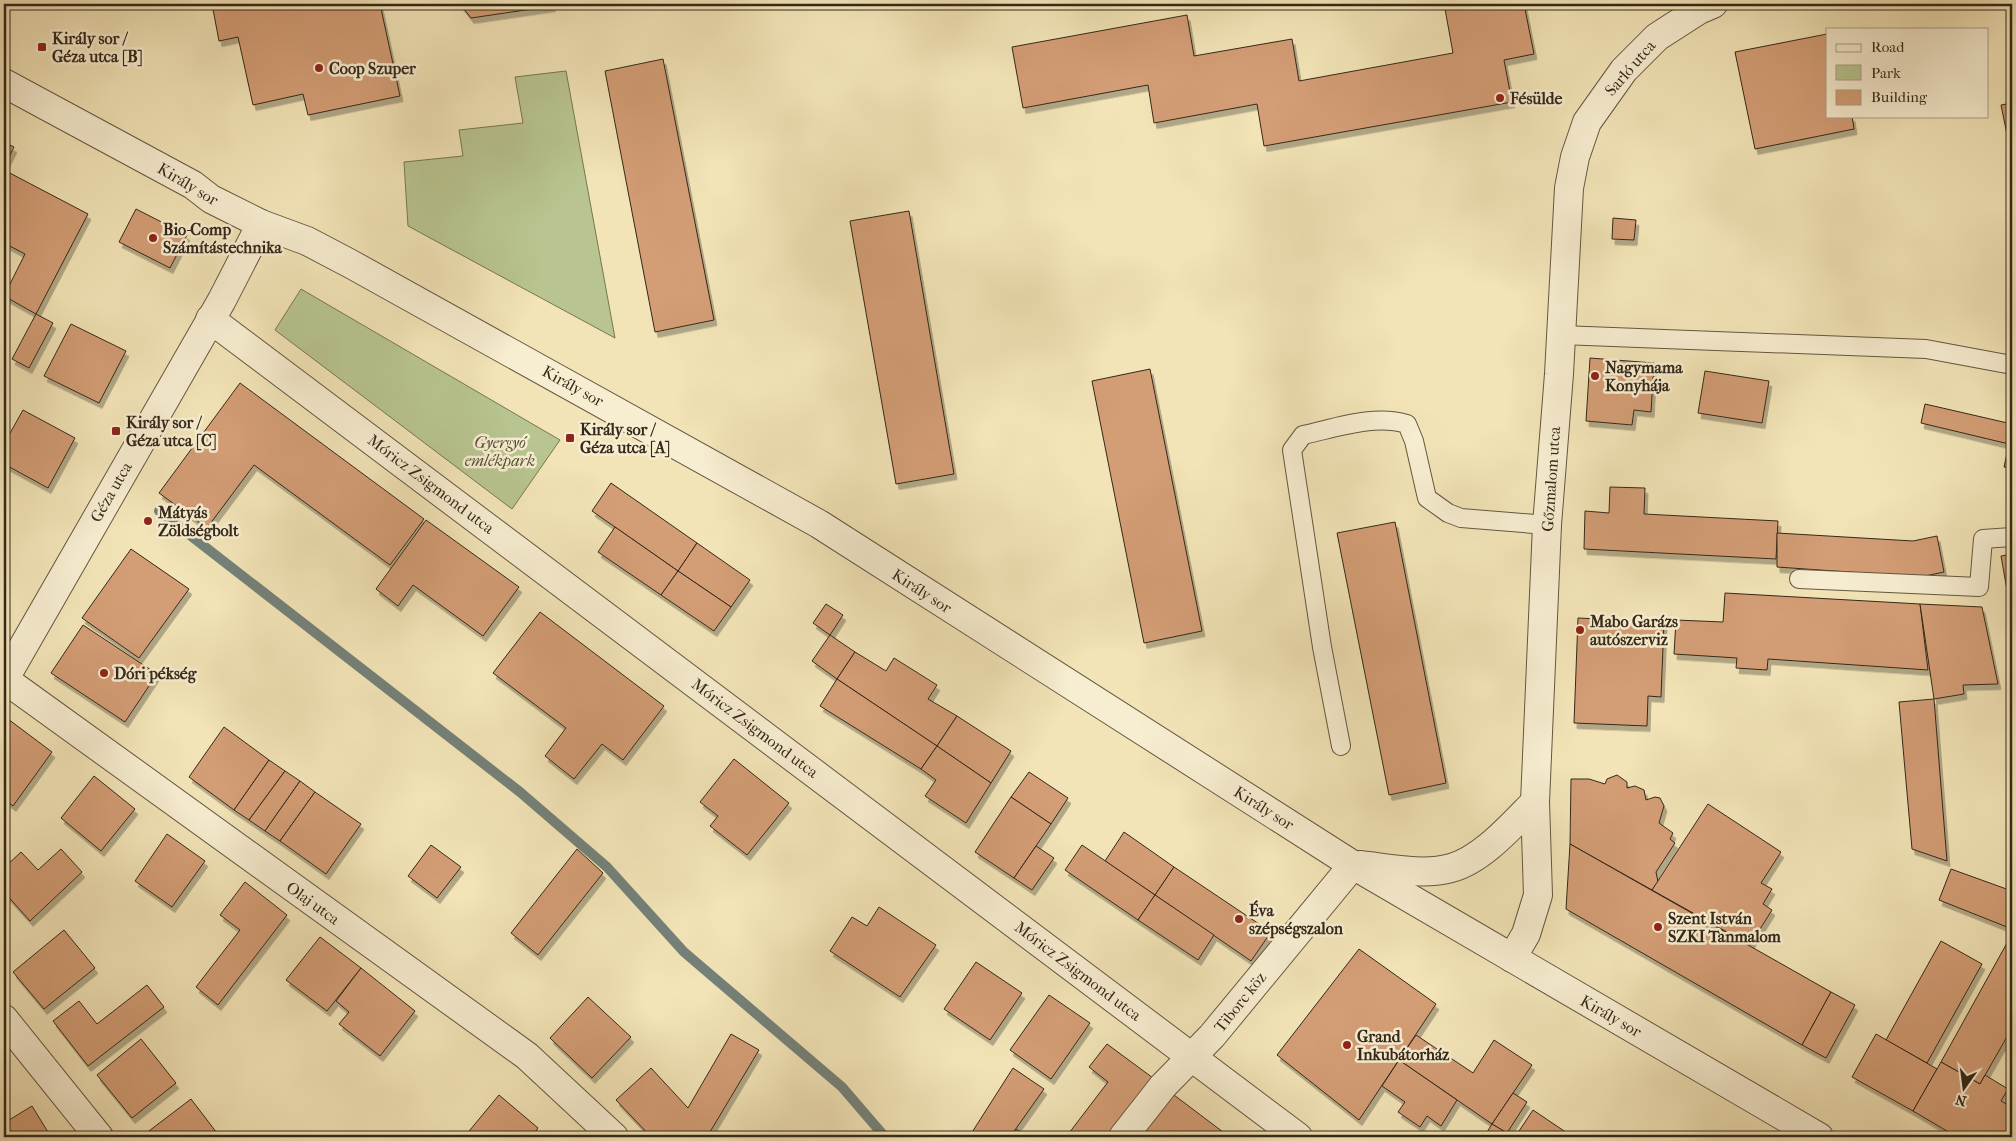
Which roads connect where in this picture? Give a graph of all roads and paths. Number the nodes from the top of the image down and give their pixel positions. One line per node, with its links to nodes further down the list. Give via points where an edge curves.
1 (1713, 4): 3 (street, Sarló utca, via 1657,37 1624,70 1587,122)
2 (4, 83): 4 (street, Király sor)
3 (1575, 157): 6 (street, Gőzmalom utca, via 1568,188)
4 (261, 224): 5 (street, Géza utca); 14 (street, Király sor, via 307,241 349,263 819,524)
5 (210, 319): 11 (street, Géza utca); 18 (street, Móricz Zsigmond utca)
6 (1561, 335): 7 (lane, via 1926,349); 8 (street, Gőzmalom utca)
7 (2012, 365)
8 (1547, 525): 12 (lane, via 1461,518 1427,498 1407,424 1393,420 1374,421 1303,435 1292,450 1322,647); 13 (street, Gőzmalom utca)
9 (2012, 537): 10 (lane, via 1984,539 1979,587)
10 (1799, 579)
11 (4, 680): 20 (street, Olaj utca, via 527,1056)
12 (1341, 746)
13 (1535, 802): 14 (street, via 1499,838 1452,868 1422,871); 15 (street, Gőzmalom utca, via 1538,895 1526,934)
14 (1353, 865): 15 (street, Király sor); 18 (street, Tiborc köz)
15 (1512, 958): 23 (street, Király sor)
16 (4, 1019): 17 (street)
17 (12, 1045): 19 (street)
18 (1192, 1057): 21 (street, Tiborc köz, via 1163,1086); 22 (street, Móricz Zsigmond utca)
19 (99, 1137)
20 (614, 1137)
21 (1123, 1137)
22 (1298, 1137)
23 (1819, 1137)

